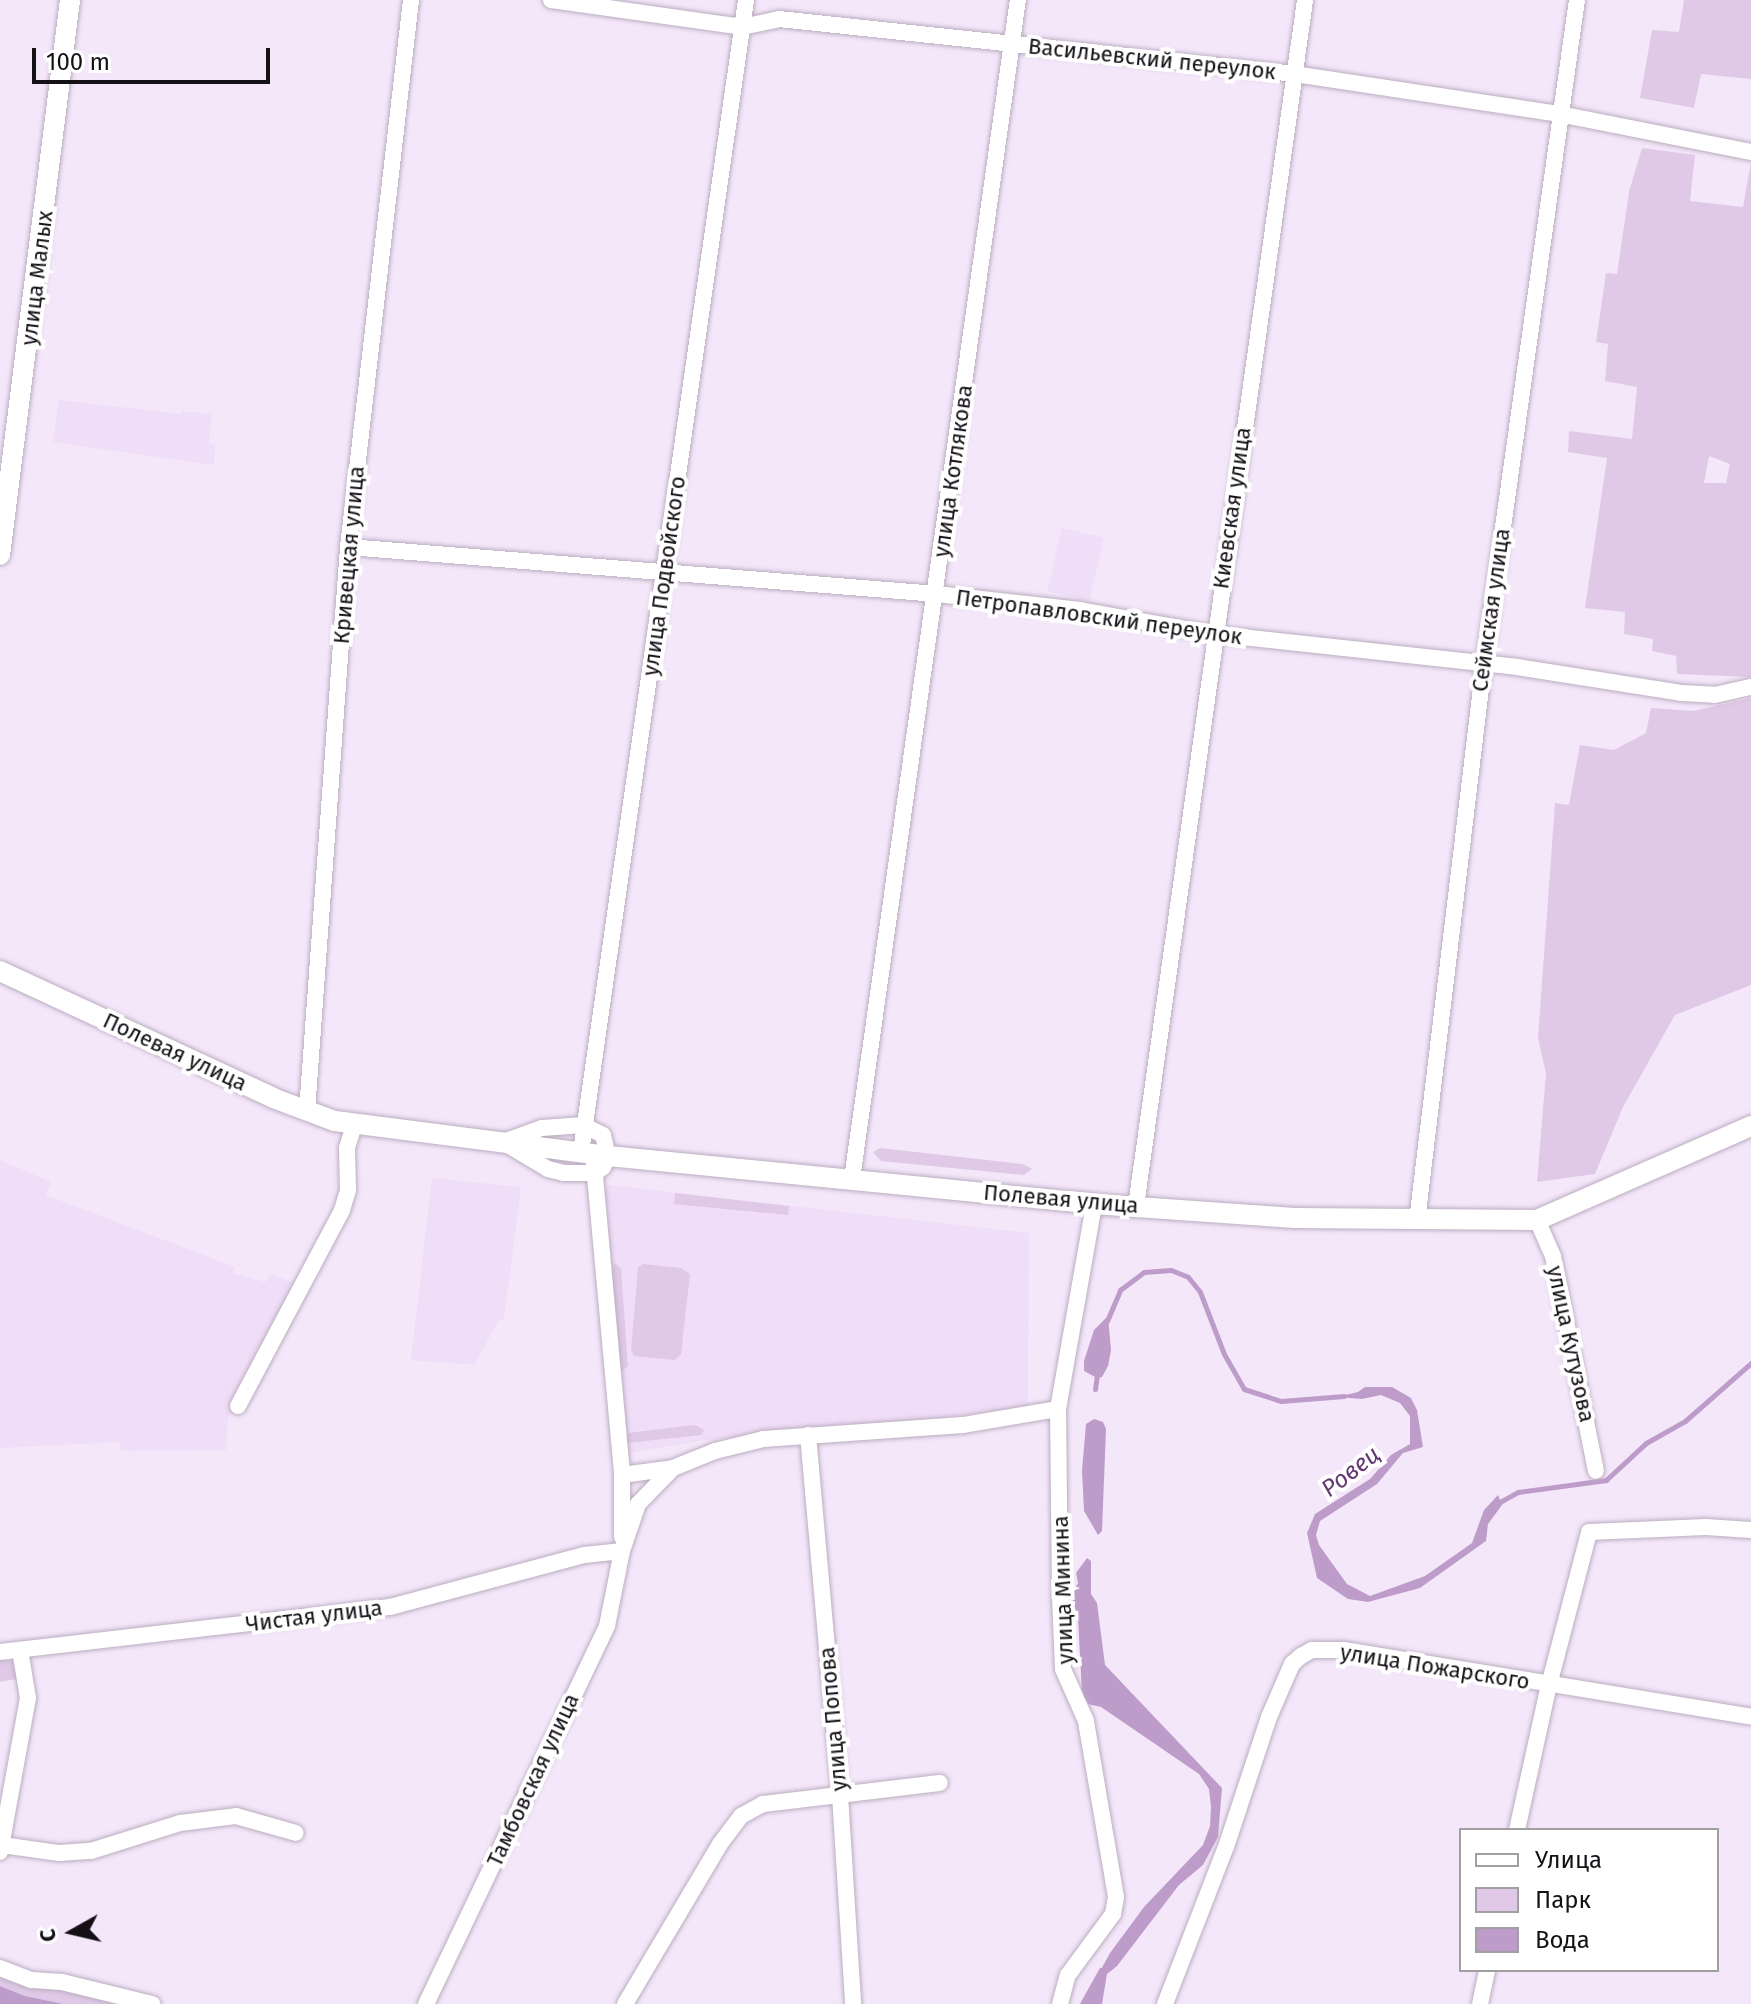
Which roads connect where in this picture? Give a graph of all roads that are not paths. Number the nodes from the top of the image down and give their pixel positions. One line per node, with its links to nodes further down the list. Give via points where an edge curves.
1 (70, 0): 14 (street, улица Малых)
2 (411, 0): 13 (street, Кривецкая улица)
3 (551, 0): 8 (street, Васильевский переулок)
4 (746, 0): 8 (street, улица Подвойского)
5 (1018, 0): 9 (street, улица Котлякова)
6 (1305, 0): 10 (street, Киевская улица)
7 (1577, 0): 11 (street, Сеймская улица)
8 (742, 27): 9 (street, Васильевский переулок, via 779,19); 15 (street, улица Подвойского)
9 (1011, 44): 10 (street, Васильевский переулок); 16 (street, улица Котлякова)
10 (1295, 74): 11 (street, Васильевский переулок); 17 (street, Киевская улица)
11 (1559, 114): 12 (street, Васильевский переулок); 18 (street, Сеймская улица)
12 (1751, 152)
13 (348, 547): 15 (street, Петропавловский переулок); 21 (street, Кривецкая улица)
14 (0, 555)
15 (664, 575): 16 (street, Петропавловский переулок); 23 (street, улица Подвойского)
16 (937, 594): 17 (street, Петропавловский переулок, via 1080,610); 27 (street, улица Котлякова)
17 (1214, 634): 18 (street, Петропавловский переулок); 29 (street, Киевская улица)
18 (1484, 663): 19 (street, Петропавловский переулок, via 1681,693 1715,695); 31 (street, Сеймская улица)
19 (1751, 687)
20 (0, 971): 21 (street, Полевая улица)
21 (307, 1111): 22 (street, Полевая улица)
22 (354, 1125): 25 (street, Полевая улица); 32 (street, via 342,1210)
23 (583, 1125): 25 (street, via 561,1124); 26 (street, улица Подвойского); 26 (street, via 603,1135)
24 (1751, 1126): 30 (street, Полевая улица)
25 (500, 1142): 26 (street, Полевая улица)
26 (594, 1159): 27 (street, Полевая улица); 37 (street, Тамбовская улица)
27 (852, 1179): 28 (street, Полевая улица)
28 (1094, 1204): 29 (street, Полевая улица); 33 (street, улица Минина)
29 (1136, 1206): 31 (street, Полевая улица)
30 (1537, 1220): 31 (street, Полевая улица); 36 (street, улица Кутузова, via 1553,1256)
31 (1417, 1221)
32 (238, 1406)
33 (1058, 1409): 34 (street, Тамбовская улица, via 963,1425); 55 (street, улица Минина, via 1063,1669 1086,1721 1116,1897 1113,1914 1068,1975)
34 (808, 1435): 35 (street, Тамбовская улица, via 739,1445); 45 (street, улица Попова)
35 (673, 1468): 37 (street, Тамбовская улица); 39 (street, Тамбовская улица, via 638,1504)
36 (1596, 1471)
37 (622, 1475): 39 (street, Тамбовская улица)
38 (1751, 1530): 42 (street, via 1589,1532)
39 (622, 1551): 40 (street, Чистая улица, via 584,1555 390,1607); 52 (street, Тамбовская улица, via 607,1626)
40 (20, 1650): 41 (street, Чистая улица); 48 (street, via 28,1698)
41 (0, 1652)
42 (1549, 1685): 43 (street, улица Пожарского); 46 (street); 56 (street, улица Пожарского, via 1344,1650 1312,1650 1301,1656 1292,1664 1269,1717)
43 (1751, 1717)
44 (940, 1783): 45 (street)
45 (840, 1795): 53 (street, via 763,1804 741,1816); 54 (street, улица Попова)
46 (1517, 1828)
47 (296, 1833): 48 (street, via 236,1816 180,1823 91,1851)
48 (1, 1849)
49 (0, 1968): 51 (street, via 32,1980)
50 (1487, 1972): 57 (street)
51 (152, 2004)
52 (426, 2004)
53 (625, 2004)
54 (853, 2004)
55 (1060, 2004)
56 (1165, 2004)
57 (1480, 2004)

